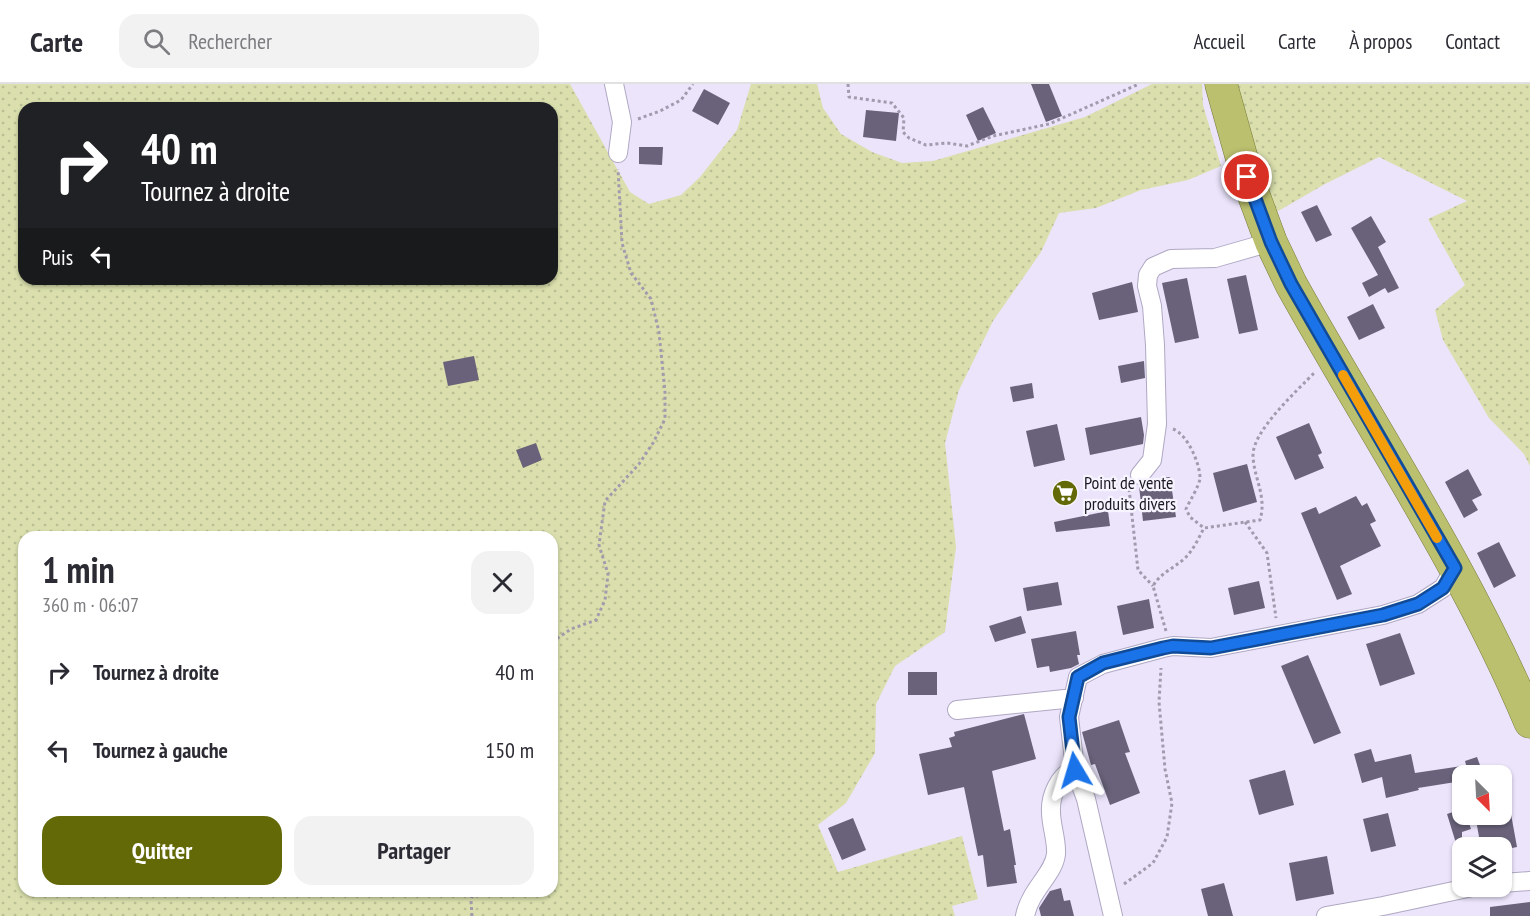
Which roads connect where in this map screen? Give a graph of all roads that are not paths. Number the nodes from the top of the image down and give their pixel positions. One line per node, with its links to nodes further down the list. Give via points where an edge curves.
1 (1221, 84): 4 (highway, via 1239,151)
2 (615, 93): 3 (street, via 622,122)
3 (618, 153)
4 (1271, 242): 5 (street, via 1215,258 1171,259 1153,267 1148,275 1157,424 1152,460); 6 (highway, via 1331,356)
5 (1140, 475)
6 (1455, 568): 7 (street, via 1443,588 1418,604 1383,615 1211,648 1168,647 1103,663 1078,677); 9 (highway)
7 (1074, 698): 8 (street); 10 (street, via 1069,717)
8 (957, 710)
9 (1530, 722)
10 (1075, 770): 14 (street, via 1059,782 1051,812 1055,856 1052,867 1029,900); 15 (street, via 1086,799)
11 (1530, 881): 12 (street)
12 (1512, 882)
13 (1452, 891): 16 (street)
14 (1025, 916)
15 (1113, 916)
16 (1326, 916)

